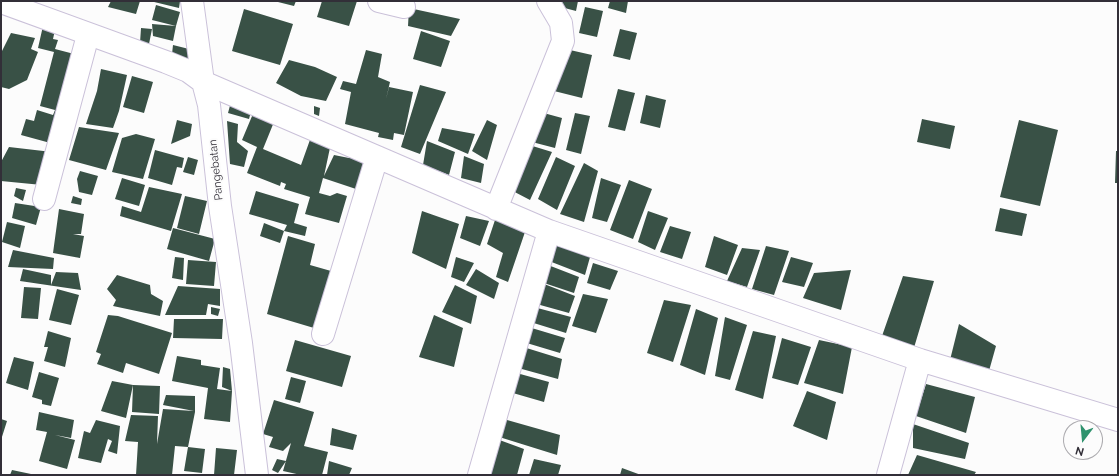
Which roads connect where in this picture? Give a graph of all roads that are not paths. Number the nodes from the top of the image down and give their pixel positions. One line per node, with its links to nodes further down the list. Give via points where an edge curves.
1 (192, 1): 7 (street, Pangebatan)
2 (379, 1): 5 (street)
3 (548, 1): 10 (street, via 561,23 563,41)
4 (1, 2): 6 (street)
5 (404, 7)
6 (88, 34): 7 (street, via 166,62); 9 (street)
7 (203, 82): 8 (street); 15 (street, Pangebatan, via 209,106)
8 (377, 157): 10 (street); 12 (street)
9 (44, 199)
10 (496, 209): 11 (street)
11 (550, 231): 13 (street); 16 (street)
12 (323, 334)
13 (920, 360): 14 (street); 17 (street)
14 (1118, 420)
15 (257, 475)
16 (479, 475)
17 (888, 475)

